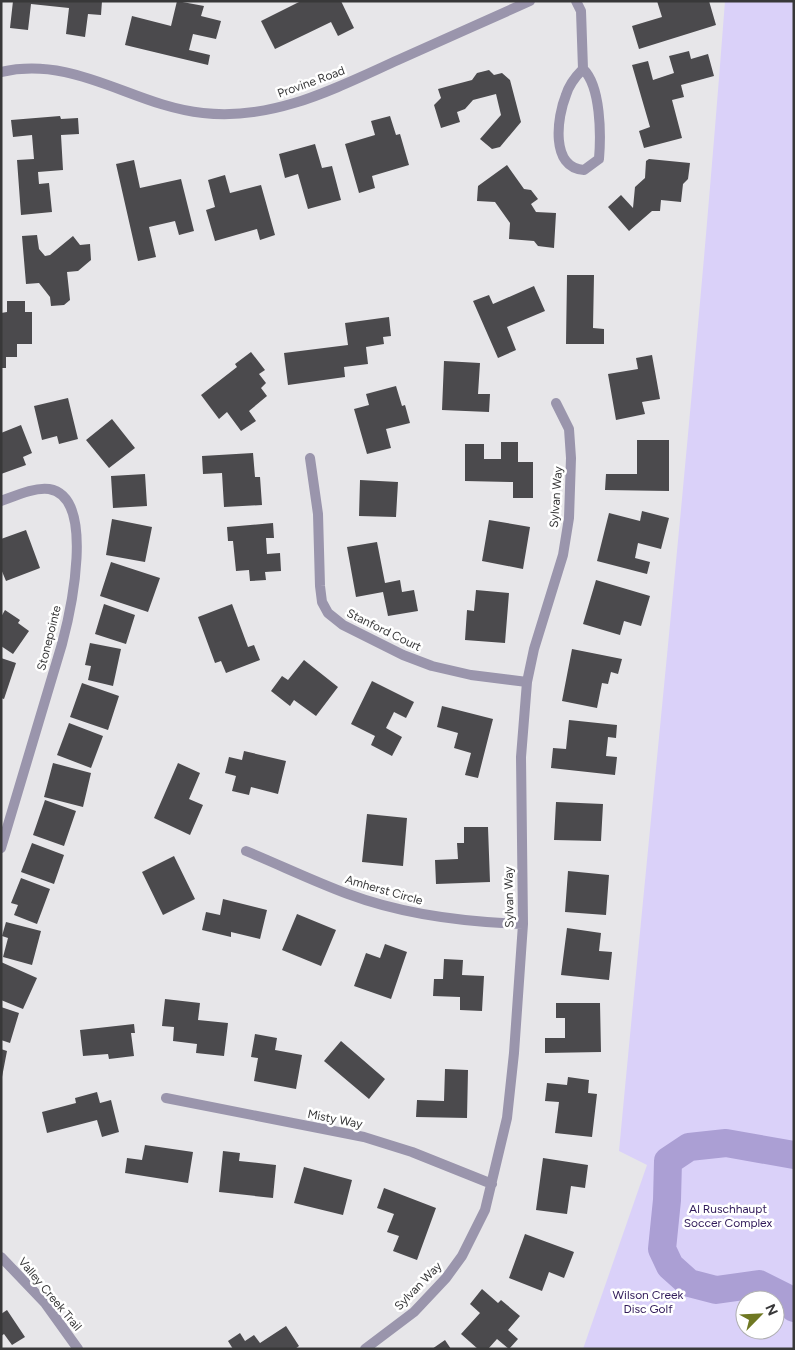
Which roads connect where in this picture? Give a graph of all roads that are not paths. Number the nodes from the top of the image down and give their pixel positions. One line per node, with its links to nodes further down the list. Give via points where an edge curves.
1 (530, 1): 4 (street, Provine Road, via 323,94 261,112 202,113 142,98 116,86 63,72 35,68)
2 (576, 1): 3 (street, via 581,11)
3 (583, 69): 3 (street, via 594,85 600,148 599,159 584,170 578,170 563,156 558,122 566,94)
4 (1, 72)
5 (556, 403): 8 (street, Sylvan Way, via 569,429 569,518)
6 (310, 458): 8 (street, Stanford Court, via 318,514 320,586 322,602 328,613 343,625 432,666)
7 (1, 501): 9 (street, Stonepointe, via 42,489 60,494 76,524 77,544 70,613)
8 (527, 682): 11 (street, Sylvan Way, via 521,757)
9 (1, 848)
10 (246, 851): 11 (street, Amherst Circle, via 346,894 396,909 462,921)
11 (523, 924): 13 (street, Sylvan Way, via 510,1090)
12 (166, 1098): 13 (street, Misty Way, via 364,1137)
13 (492, 1184): 16 (street, Sylvan Way, via 474,1235 446,1278 414,1312)
14 (1, 1257): 15 (street, Valley Creek Trail, via 44,1303)
15 (78, 1349)
16 (365, 1349)

